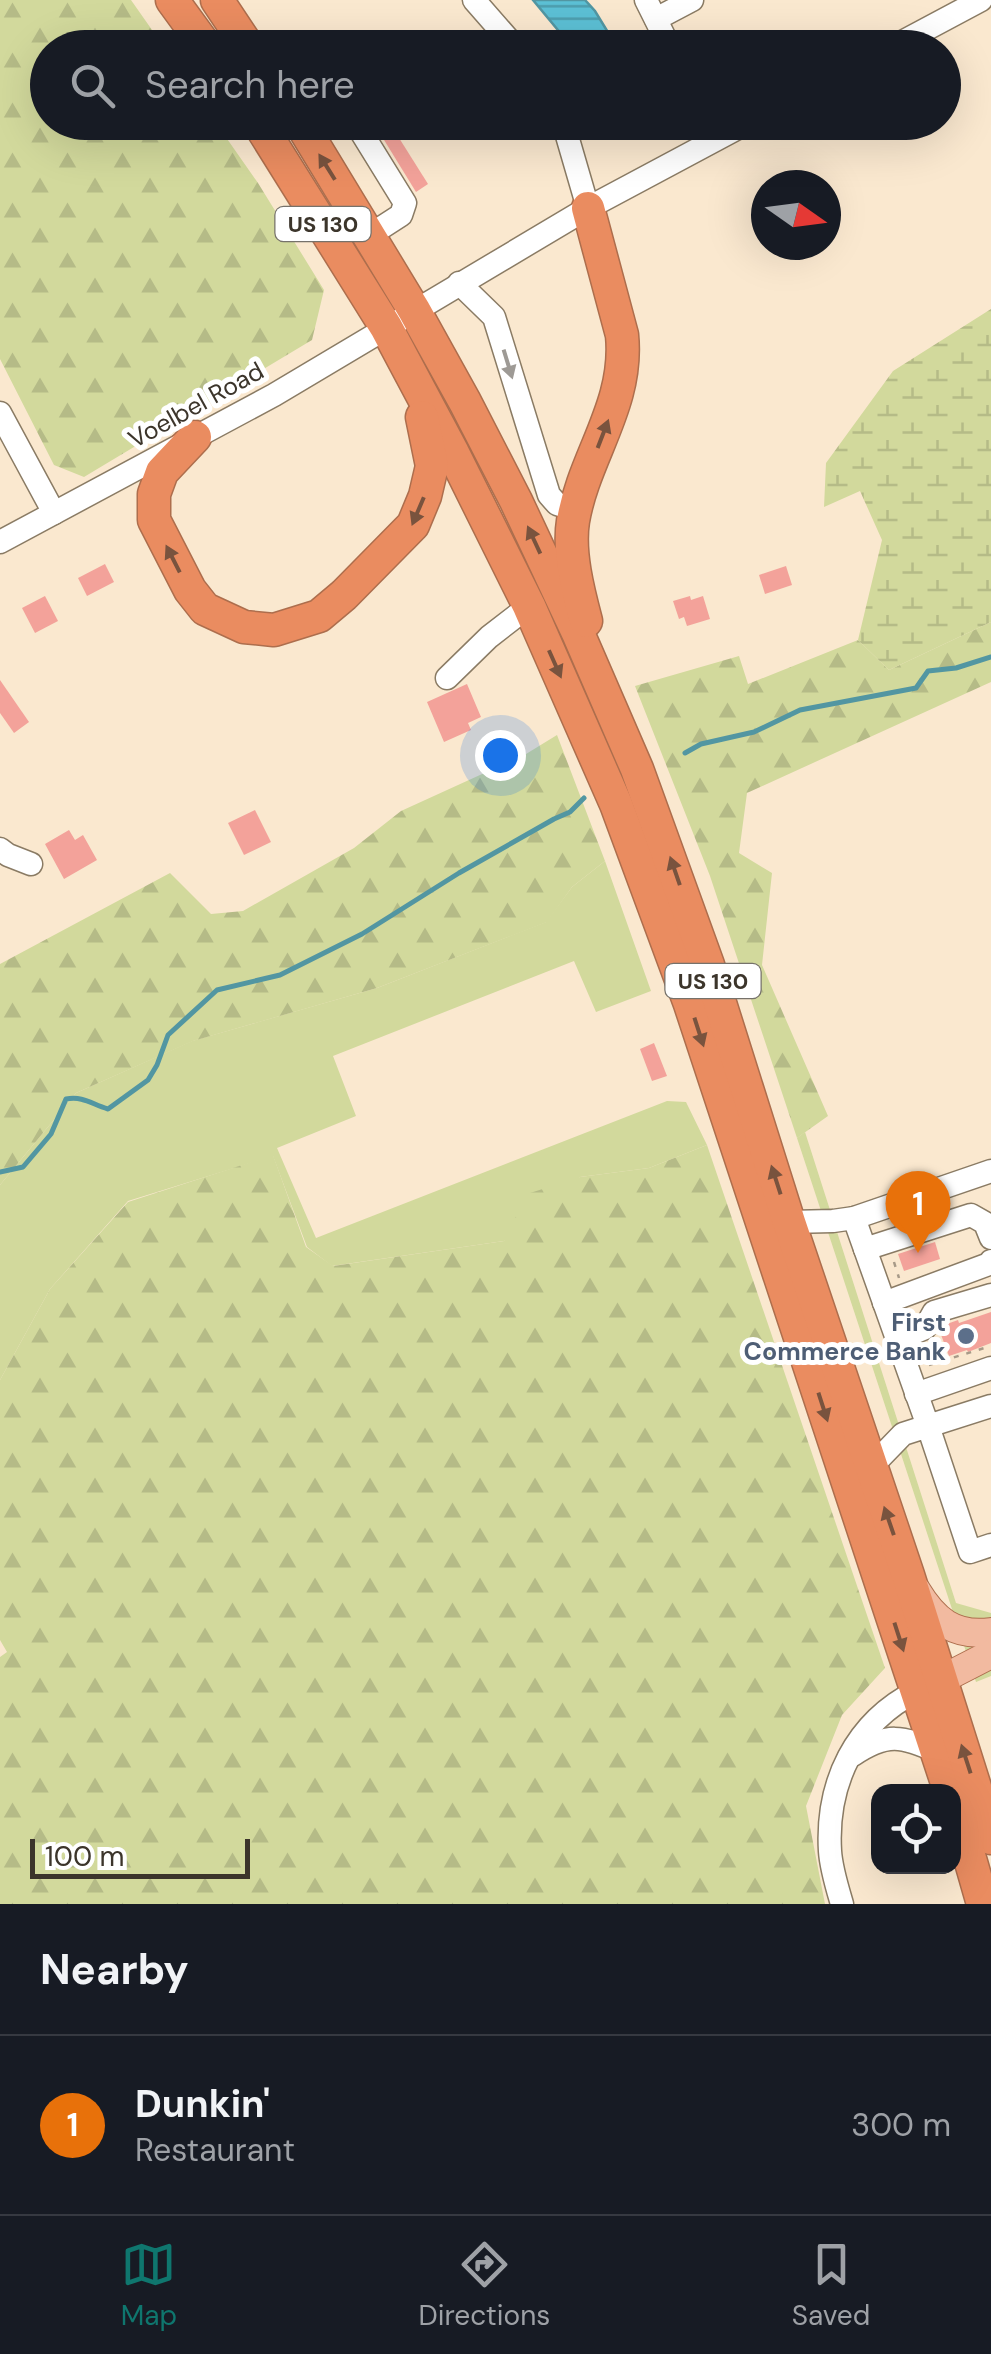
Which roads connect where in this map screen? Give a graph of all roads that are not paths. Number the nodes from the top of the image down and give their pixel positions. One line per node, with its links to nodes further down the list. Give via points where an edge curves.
1 (172, 0): 7 (highway)
2 (474, 0): 9 (street)
3 (692, 0): 6 (street)
4 (981, 0): 10 (street)
5 (220, 1): 8 (highway)
6 (651, 10)
7 (194, 30)
8 (238, 30)
9 (500, 30)
10 (925, 30)
11 (269, 140): 20 (highway, US 130)
12 (311, 140): 17 (highway, US 130, one-way to 12)
13 (366, 140): 17 (street, via 405,203 401,215)
14 (568, 140): 16 (street)
15 (699, 140): 16 (street, Voelbel Road)
16 (588, 208): 18 (street, Voelbel Road); 24 (highway, one-way to 16, via 620,389 624,356)
17 (370, 236): 19 (highway, US 130)
18 (459, 283): 19 (street, Voelbel Road); 24 (street, one-way to 24, via 494,318 549,495)
19 (414, 310): 20 (street, Voelbel Road); 29 (highway, US 130, one-way to 19, via 516,501)
20 (386, 327): 21 (highway, US 130); 23 (street, Voelbel Road)
21 (415, 383): 23 (highway, one-way to 23, via 432,466 414,525 319,616 274,630 205,609 154,520 162,472); 27 (highway, US 130)
22 (0, 413): 25 (street)
23 (195, 437): 25 (street, Voelbel Road)
24 (576, 510): 29 (highway, via 574,560)
25 (54, 513): 26 (street, Voelbel Road)
26 (0, 542)
27 (529, 606): 28 (street); 52 (highway, US 130, one-way to 52, via 662,925)
28 (447, 678)
29 (606, 698): 34 (highway, US 130, one-way to 29, via 702,948)
30 (0, 848): 31 (street)
31 (31, 864)
32 (991, 1171): 33 (street)
33 (854, 1218): 34 (street); 36 (street)
34 (790, 1222): 44 (highway, US 130)
35 (991, 1238): 36 (street, via 985,1222 971,1215)
36 (865, 1249): 38 (street)
37 (991, 1260): 38 (street)
38 (893, 1296): 40 (street)
39 (991, 1296): 40 (street, via 934,1312 924,1328)
40 (898, 1339): 42 (street)
41 (991, 1368): 42 (street)
42 (916, 1394): 45 (street)
43 (991, 1406): 45 (street)
44 (856, 1422): 46 (street); 47 (highway, US 130)
45 (928, 1426): 46 (street); 48 (street, via 970,1552)
46 (904, 1434): 47 (street)
47 (871, 1467): 49 (highway, US 130, one-way to 47)
48 (991, 1545)
49 (908, 1575): 50 (main road, via 946,1624); 52 (highway, US 130)
50 (991, 1632)
51 (991, 1654): 52 (main road)
52 (929, 1686): 53 (highway, US 130); 54 (street, via 879,1717); 57 (highway, US 130, one-way to 52)
53 (938, 1752): 54 (street, via 891,1738); 55 (highway, US 130)
54 (846, 1759): 58 (street, via 830,1838)
55 (948, 1784)
56 (961, 1827): 59 (highway)
57 (991, 1838)
58 (842, 1904)
59 (983, 1904)

